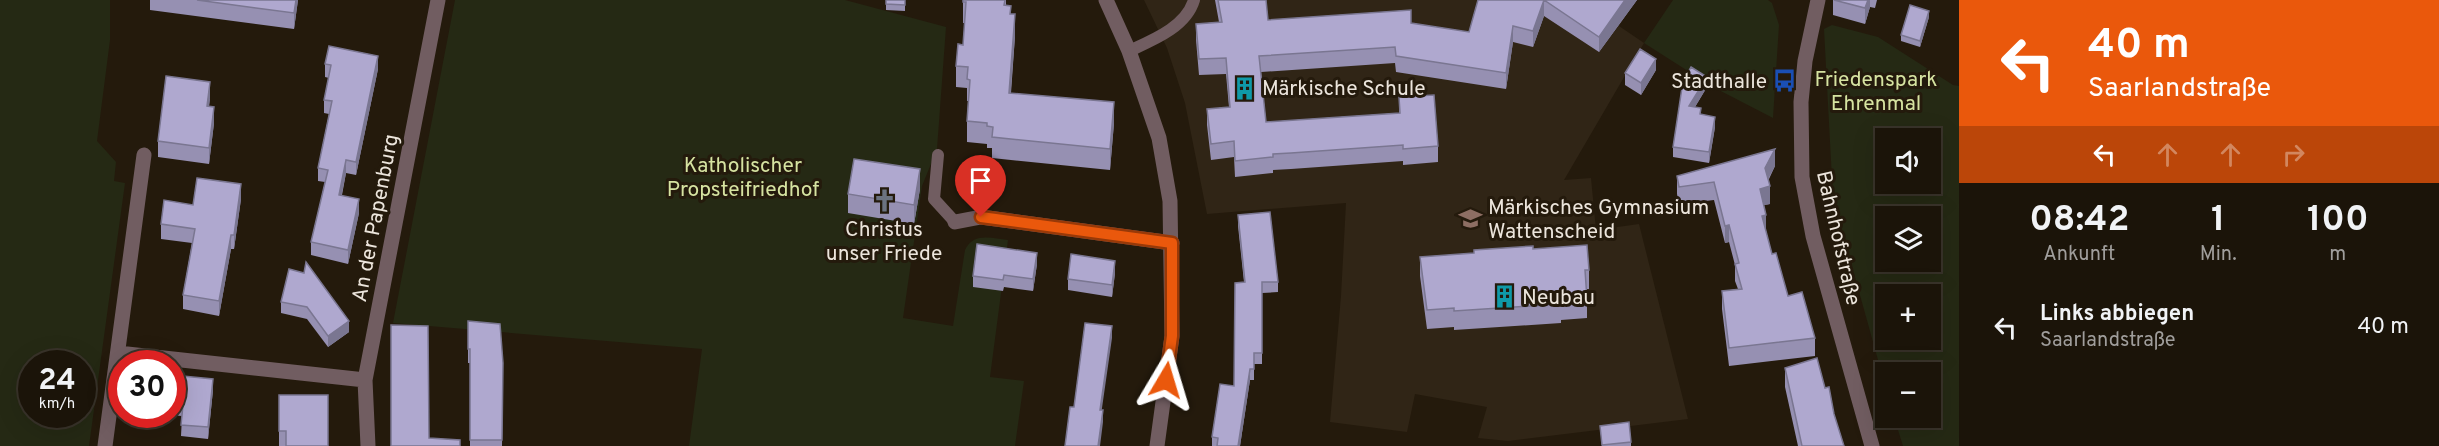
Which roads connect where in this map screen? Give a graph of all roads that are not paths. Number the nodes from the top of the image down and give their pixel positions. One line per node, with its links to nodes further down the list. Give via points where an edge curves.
1 (438, 0): 12 (street, An der Papenburg)
2 (1106, 0): 5 (street)
3 (1194, 0): 5 (lane, via 1175,26)
4 (1818, 0): 17 (street, Bahnhofstraße, via 1801,102 1802,177 1813,236)
5 (1129, 51): 9 (street, via 1159,138 1170,201)
6 (144, 155): 10 (street)
7 (938, 155): 8 (lane, via 934,198)
8 (955, 222): 9 (street, via 981,217)
9 (1172, 243): 16 (street, via 1172,336)
10 (118, 350)
11 (186, 360): 12 (street)
12 (365, 380): 15 (street, An der Papenburg)
13 (108, 425): 14 (street)
14 (105, 446)
15 (368, 446)
16 (1157, 446)
17 (1872, 446)

